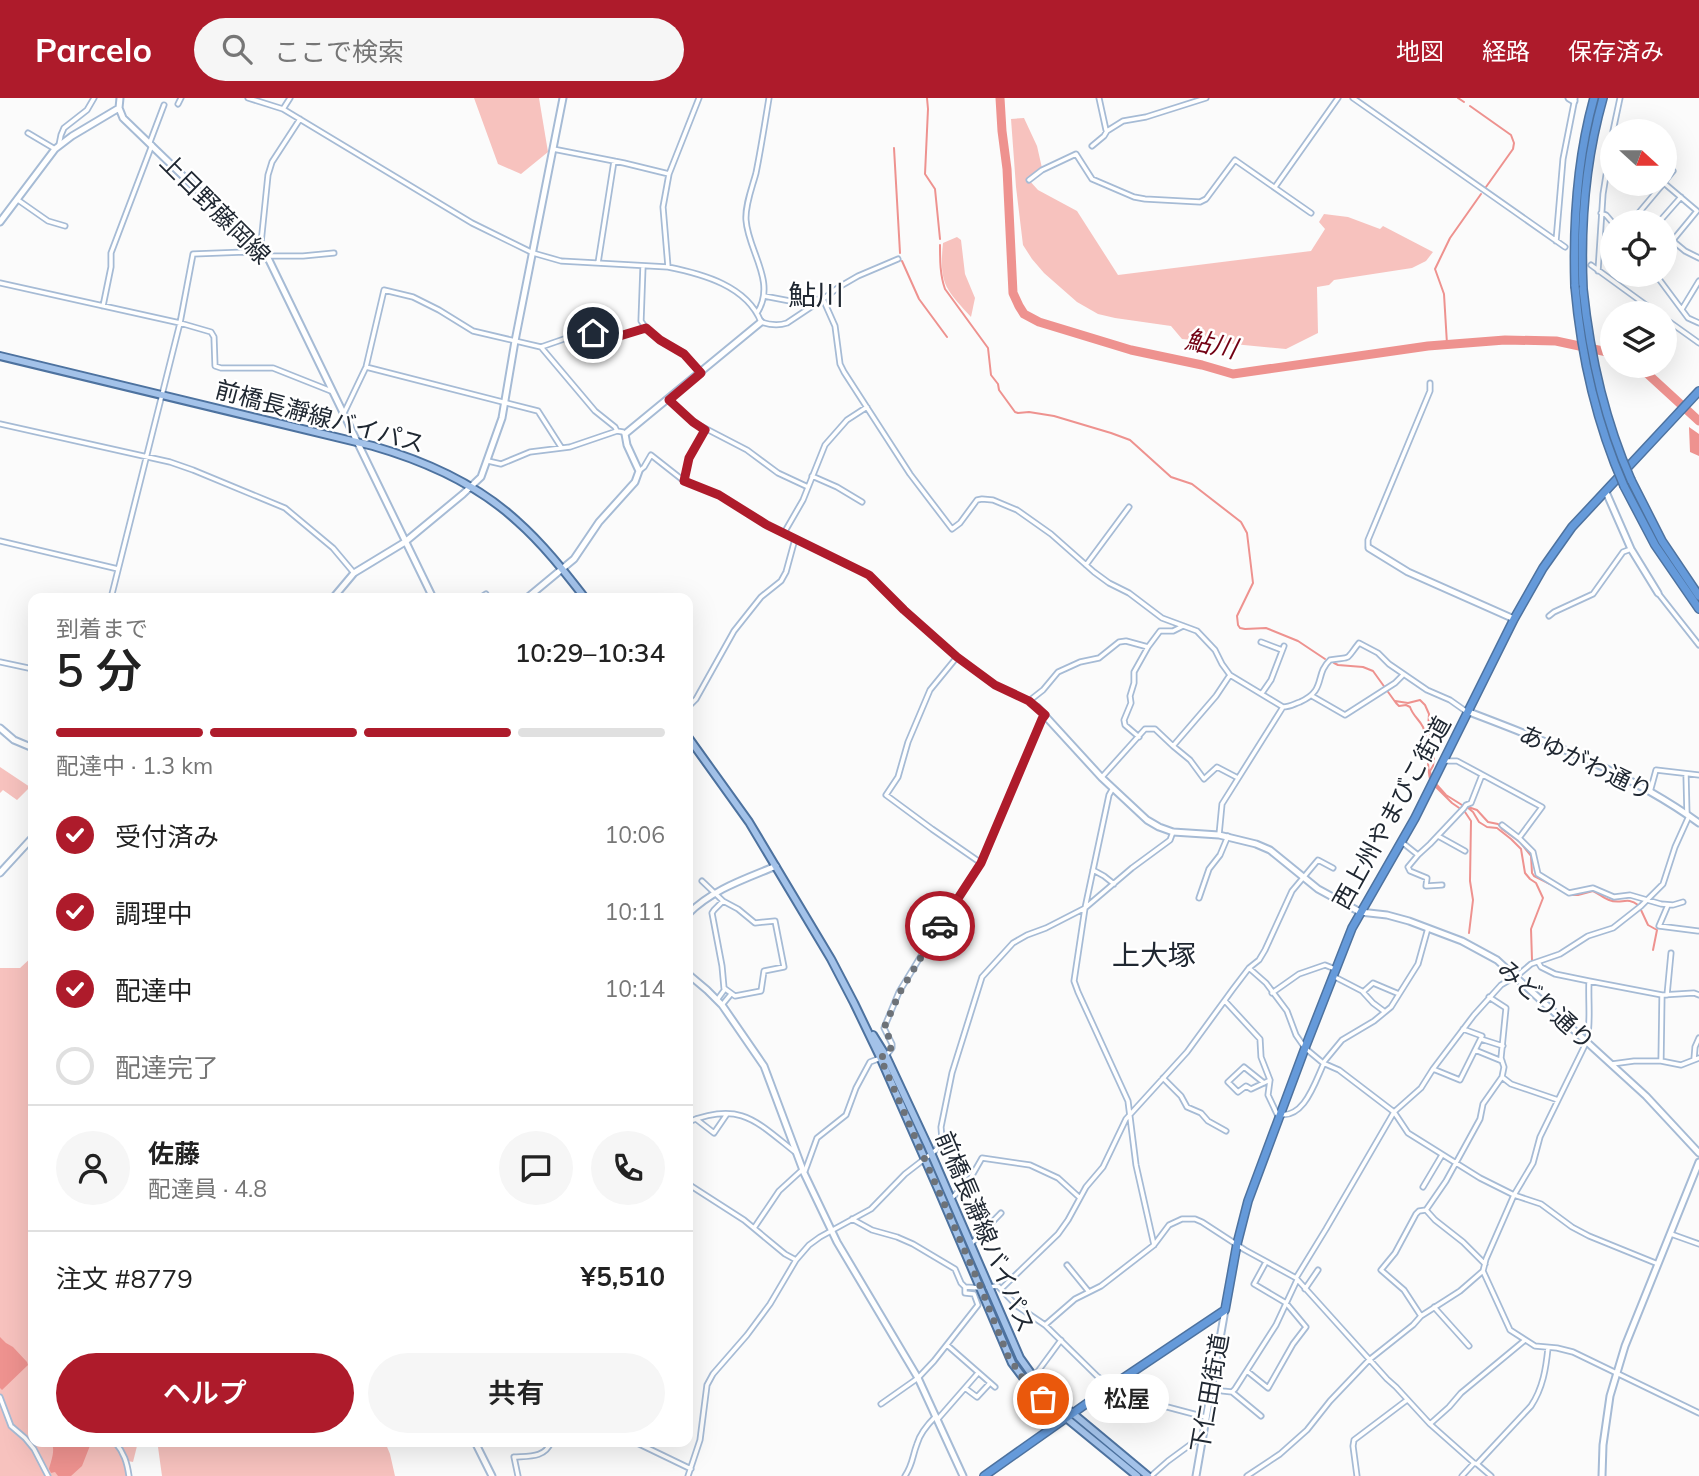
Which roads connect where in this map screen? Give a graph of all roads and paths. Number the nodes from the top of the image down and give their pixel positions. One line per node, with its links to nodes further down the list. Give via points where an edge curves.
1 (94, 98): 27 (street, via 87,110 64,128)
2 (120, 98): 19 (street)
3 (181, 98): 17 (street)
4 (247, 98): 20 (street)
5 (290, 98): 20 (street)
6 (563, 98): 28 (street)
7 (699, 98): 30 (street)
8 (769, 98): 60 (street, via 746,219)
9 (1099, 98): 23 (street)
10 (1206, 98): 23 (street, via 1127,120)
11 (1338, 98): 32 (street)
12 (1353, 98): 44 (street)
13 (1594, 98): 96 (highway, bridge, via 1577,187 1575,286 1589,383 1604,434)
14 (1603, 98): 96 (highway, bridge, via 1584,200 1583,289 1602,399)
15 (1620, 98): 22 (street)
16 (1573, 99): 44 (street)
17 (178, 104)
18 (164, 105): 25 (street)
19 (119, 108): 25 (street, 上日野藤岡線); 27 (street)
20 (283, 109): 21 (street)
21 (300, 119): 47 (street, via 268,175); 49 (street, via 472,223)
22 (1616, 119)
23 (1107, 131): 26 (street)
24 (28, 133): 27 (street)
25 (150, 144): 47 (street, 上日野藤岡線); 63 (street, via 111,253)
26 (1092, 146)
27 (57, 147): 36 (street)
28 (553, 149): 29 (street); 49 (street)
29 (614, 161): 30 (street); 52 (street)
30 (669, 174): 55 (street, via 663,207)
31 (1029, 180): 32 (street, via 1076,154 1092,179 1142,199 1203,201 1235,160)
32 (1275, 187): 39 (street)
33 (1677, 194): 35 (street)
34 (1653, 196): 37 (street)
35 (1681, 197): 38 (street); 43 (street, via 1697,211)
36 (16, 199): 40 (street); 41 (street, via 48,221)
37 (1641, 210)
38 (1670, 210)
39 (1311, 213)
40 (0, 222)
41 (65, 226)
42 (1600, 232): 56 (street)
43 (1677, 235)
44 (1556, 240): 46 (street)
45 (1677, 245): 50 (street)
46 (1565, 247)
47 (264, 253): 48 (street); 67 (street, via 193,254); 78 (street, 上日野藤岡線)
48 (334, 253)
49 (533, 253): 52 (street, via 561,261); 71 (street)
50 (1699, 258)
51 (898, 259): 61 (street, via 848,281)
52 (598, 263): 54 (street)
53 (1591, 265): 56 (street)
54 (642, 266): 55 (street); 70 (street, via 641,321)
55 (668, 267): 65 (street, via 737,291)
56 (1598, 271): 62 (street)
57 (1699, 281): 64 (street)
58 (0, 283): 63 (street)
59 (1665, 287): 64 (street)
60 (764, 296): 61 (street, via 790,301); 65 (street)
61 (823, 299): 66 (street, via 787,323); 83 (street, via 835,326 840,364)
62 (1640, 301)
63 (103, 306): 67 (street)
64 (1682, 309): 68 (street)
65 (757, 313): 66 (street)
66 (761, 322): 76 (street)
67 (180, 323): 78 (street, via 212,333 216,366 273,368); 80 (street)
68 (1699, 323)
69 (1677, 327): 72 (street)
70 (646, 328): 73 (street, via 613,338 593,333); 76 (street, via 684,354)
71 (515, 341): 73 (street); 75 (street, via 473,331 413,297 384,290); 82 (street)
72 (1699, 343)
73 (541, 347): 87 (street)
74 (0, 355): 80 (main road, 前橋長瀞線バイパス)
75 (366, 367): 82 (street); 84 (street)
76 (701, 373): 81 (street)
77 (1430, 383): 106 (street, via 1368,540)
78 (333, 392): 84 (street, 上日野藤岡線)
79 (1698, 392): 99 (highway, 西上州やまびこ街道)
80 (162, 395): 89 (main road, 前橋長瀞線バイパス); 91 (street)
81 (669, 400): 86 (street); 88 (street)
82 (505, 402): 90 (street, via 538,411); 92 (street)
83 (867, 407): 94 (street, via 825,444); 108 (street, via 952,529 977,500 986,498 1017,510)
84 (343, 415): 89 (street, 上日野藤岡線)
85 (0, 424): 91 (street)
86 (705, 430): 95 (street, via 689,458); 97 (street)
87 (617, 431): 88 (street); 90 (street)
88 (625, 434): 93 (street)
89 (358, 442): 98 (main road, 前橋長瀞線バイパス, via 403,455); 105 (street, 上日野藤岡線)
90 (561, 447): 92 (street, via 530,452 501,464)
91 (145, 457): 109 (street); 111 (street, via 193,470 285,508 333,548)
92 (488, 461): 98 (street)
93 (639, 471): 95 (street, via 651,455); 110 (street, via 635,482)
94 (812, 476): 97 (street); 100 (street)
95 (684, 481): 102 (street, via 719,495)
96 (1627, 483): 118 (highway); 119 (highway, via 1655,545)
97 (808, 487): 102 (street)
98 (471, 488): 105 (street); 110 (main road, 前橋長瀞線バイパス, via 515,518)
99 (1606, 492): 107 (street); 121 (highway, 西上州やまびこ街道, via 1557,547)
100 (862, 502)
101 (1129, 507): 108 (street)
102 (784, 533): 103 (street)
103 (795, 539): 126 (street, via 869,575); 134 (street, via 781,580 734,631)
104 (0, 541): 109 (street)
105 (405, 542): 111 (street); 114 (street, 上日野藤岡線)
106 (1369, 548): 121 (street, via 1408,572)
107 (1631, 549): 117 (street); 120 (street, via 1623,552 1593,594)
108 (1086, 565): 122 (street, via 1162,618)
109 (118, 569): 112 (street)
110 (562, 569): 115 (street); 116 (main road, 前橋長瀞線バイパス)
111 (354, 573): 113 (street)
112 (112, 593)
113 (338, 593)
114 (430, 593)
115 (533, 593)
116 (581, 593)
117 (1658, 593): 124 (street)
118 (1699, 596)
119 (1699, 609)
120 (1549, 616)
121 (1514, 619): 137 (highway, 西上州やまびこ街道)
122 (1183, 626): 125 (street, via 1160,631); 130 (street, via 1197,631)
123 (1261, 642): 131 (street, via 1283,648 1272,680)
124 (1699, 645)
125 (1148, 647): 133 (street, via 1119,642 1099,658 1058,672); 140 (street, via 1134,672 1124,720)
126 (957, 657): 133 (street, via 995,685); 164 (street, via 930,690 898,777 886,795)
127 (0, 662): 128 (street)
128 (28, 668)
129 (1404, 674): 132 (street, via 1345,715); 132 (street, via 1359,643 1349,657 1325,664); 137 (street)
130 (1230, 675): 131 (street); 143 (street)
131 (1262, 693): 136 (street)
132 (1312, 696): 136 (street)
133 (1029, 701): 135 (street)
134 (693, 702)
135 (1037, 707): 138 (street)
136 (1283, 707): 149 (street)
137 (1469, 712): 144 (highway, 西上州やまびこ街道); 151 (street, あゆがわ通り)
138 (1045, 715): 148 (street); 164 (street)
139 (0, 728): 142 (street)
140 (1139, 737): 143 (street, via 1145,729 1155,729); 148 (street)
141 (693, 744): 165 (main road, 前橋長瀞線バイパス)
142 (28, 746)
143 (1173, 746): 149 (street, via 1204,779 1217,767)
144 (1445, 761): 146 (street, via 1457,761); 161 (highway, 西上州やまびこ街道)
145 (1686, 774): 147 (street); 151 (street, via 1656,769); 152 (street)
146 (1482, 775): 158 (street, via 1471,803); 159 (street, via 1542,807)
147 (1699, 775)
148 (1102, 778): 150 (street)
149 (1238, 778): 156 (street, via 1221,807)
150 (1113, 788): 155 (street, via 1147,820); 167 (street)
151 (1650, 792): 152 (street, あゆがわ通り)
152 (1688, 815): 153 (street, あゆがわ通り); 175 (street, via 1663,884)
153 (1699, 823)
154 (1503, 825): 159 (street)
155 (1173, 832): 156 (street, みどり通り); 171 (street, via 1166,843)
156 (1219, 835): 157 (street, みどり通り)
157 (1228, 836): 169 (street, みどり通り, via 1270,850); 174 (street)
158 (1438, 836): 162 (street); 163 (street)
159 (1519, 838): 175 (street, via 1533,852 1538,874 1569,893 1593,888 1614,897)
160 (28, 842): 168 (street)
161 (1401, 842): 163 (street); 181 (highway, 西上州やまびこ街道)
162 (1465, 851)
163 (1418, 855): 172 (street, via 1408,867 1410,871 1427,878 1426,886)
164 (981, 863): 209 (street, via 900,992 884,1028 892,1048)
165 (776, 866): 173 (street); 209 (main road, 前橋長瀞線バイパス)
166 (1333, 869): 169 (street, via 1318,860)
167 (1093, 870): 171 (street); 179 (street)
168 (0, 873)
169 (1303, 878): 181 (street, みどり通り); 186 (street, via 1265,950)
170 (702, 881): 173 (street)
171 (1114, 884): 179 (street)
172 (1442, 885)
173 (715, 893): 176 (street); 180 (street)
174 (1199, 898)
175 (1648, 900): 178 (street); 185 (street, via 1613,928)
176 (723, 901): 191 (street, via 712,913); 195 (street, via 755,923 775,921 784,967 764,971 761,991)
177 (1683, 902): 178 (street)
178 (1668, 905): 183 (street, via 1659,926)
179 (1085, 908): 221 (street, via 1074,981); 230 (street, via 1013,943 982,977 951,1073 942,1140)
180 (693, 910)
181 (1360, 912): 182 (street, みどり通り); 187 (highway, 西上州やまびこ街道)
182 (1428, 928): 188 (street, みどり通り, via 1487,954); 194 (street, via 1418,964)
183 (1699, 931)
184 (1671, 953): 196 (street)
185 (1538, 962): 188 (street); 190 (street, via 1555,974)
186 (1250, 968): 193 (street); 199 (street)
187 (1334, 972): 192 (street); 193 (street, via 1325,965 1299,974); 207 (highway, 西上州やまびこ街道)
188 (1515, 976): 198 (street); 205 (street, みどり通り)
189 (693, 979): 200 (street)
190 (1589, 981): 196 (street); 205 (street)
191 (724, 989): 195 (street); 200 (street)
192 (1363, 992): 194 (street, via 1373,983); 201 (street)
193 (1272, 993): 207 (street, via 1287,1011)
194 (1399, 993): 201 (street)
195 (731, 994): 200 (street)
196 (1665, 995): 197 (street); 212 (street)
197 (1699, 995)
198 (1489, 997): 202 (street); 206 (street, via 1506,1008)
199 (1225, 1000): 217 (street); 218 (street, via 1260,1039)
200 (719, 1003): 227 (street, via 764,1066)
201 (1385, 1012): 213 (street, via 1342,1040)
202 (1464, 1029): 204 (street); 215 (street)
203 (1699, 1038): 210 (street)
204 (1481, 1039): 206 (street); 208 (street)
205 (1587, 1041): 214 (street, みどり通り); 219 (street)
206 (1503, 1046): 211 (street)
207 (1305, 1048): 213 (street); 223 (highway, 西上州やまびこ街道)
208 (1475, 1050): 211 (street); 215 (street, via 1460,1080)
209 (883, 1056): 230 (main road, 前橋長瀞線バイパス); 233 (street, via 870,1062 846,1115 817,1138)
210 (1697, 1059): 212 (street, via 1681,1065)
211 (1502, 1061): 216 (street)
212 (1661, 1061): 214 (street)
213 (1324, 1063): 220 (street); 223 (street, via 1304,1104 1294,1113)
214 (1612, 1064): 228 (street, みどり通り)
215 (1433, 1069): 220 (street, via 1421,1088)
216 (1502, 1077): 219 (street); 232 (street, via 1483,1104 1480,1119)
217 (1163, 1078): 221 (street); 226 (street, via 1187,1107)
218 (1267, 1082): 218 (street, via 1238,1092 1228,1082 1244,1067); 223 (street, via 1268,1095)
219 (1558, 1100): 236 (street, via 1533,1163)
220 (1394, 1112): 229 (street, via 1408,1133); 256 (street)
221 (1130, 1113): 237 (street, via 1103,1167); 248 (street)
222 (727, 1114): 224 (street); 224 (street, via 714,1132); 227 (street, via 753,1120)
223 (1280, 1115): 245 (highway, 西上州やまびこ街道)
224 (696, 1119): 225 (street)
225 (693, 1120)
226 (1226, 1132)
227 (796, 1152): 233 (street)
228 (1699, 1153)
229 (1442, 1155): 232 (street); 235 (street)
230 (928, 1156): 238 (main road, 前橋長瀞線バイパス); 241 (street, via 871,1209); 258 (main road, 前橋長瀞線バイパス)
231 (1699, 1162): 244 (street)
232 (1455, 1163): 236 (street); 239 (street)
233 (803, 1171): 242 (street, via 779,1191); 243 (street)
234 (693, 1187): 242 (street)
235 (1423, 1188)
236 (1514, 1195): 251 (street); 252 (street, via 1541,1204 1598,1240)
237 (1080, 1198): 238 (street, via 1058,1178 1030,1165 982,1158); 259 (street, via 1058,1234)
238 (951, 1200): 247 (main road, 前橋長瀞線バイパス)
239 (1426, 1210): 251 (street); 265 (street, via 1419,1210 1381,1270 1404,1290)
240 (1001, 1213): 247 (street)
241 (852, 1219): 243 (street); 257 (street, via 913,1244 955,1269)
242 (754, 1228): 249 (street)
243 (831, 1229): 249 (street); 276 (street)
244 (1671, 1233): 246 (street); 252 (street)
245 (1237, 1244): 248 (street, via 1202,1222 1184,1219 1169,1225); 250 (street); 264 (highway, 西上州やまびこ街道)
246 (1699, 1244)
247 (970, 1245): 258 (main road, 前橋長瀞線バイパス)
248 (1154, 1245): 261 (street)
249 (796, 1260): 301 (street, via 770,1304 707,1385)
250 (1266, 1262): 256 (street); 262 (street, via 1254,1284)
251 (1485, 1264): 255 (street)
252 (1658, 1264): 275 (street)
253 (1067, 1265): 261 (street)
254 (1318, 1270): 260 (street)
255 (1483, 1271): 263 (street); 268 (street, via 1510,1330)
256 (1296, 1279): 260 (street); 262 (street)
257 (965, 1287): 258 (street); 269 (street, via 965,1293 974,1294 978,1305)
258 (984, 1287): 259 (street); 277 (main road, 前橋長瀞線バイパス); 288 (main road, 前橋長瀞線バイパス, via 1012,1363 1035,1391)
259 (1000, 1289): 266 (street)
260 (1305, 1289): 272 (street)
261 (1090, 1292): 266 (street)
262 (1286, 1303): 273 (street); 273 (street, via 1306,1327 1268,1388)
263 (1434, 1307): 265 (street); 270 (street)
264 (1225, 1310): 280 (highway); 282 (street, 下仁田街道)
265 (1421, 1316): 272 (street)
266 (1045, 1325): 267 (street)
267 (1062, 1340): 277 (street); 280 (street)
268 (1524, 1340): 271 (street); 292 (street)
269 (947, 1345): 274 (street); 276 (street)
270 (1469, 1346)
271 (1548, 1348): 275 (street, via 1573,1352); 300 (street, via 1531,1406)
272 (1369, 1360): 285 (street); 313 (street, via 1307,1430)
273 (1247, 1371): 283 (street)
274 (978, 1373): 278 (street); 281 (street)
275 (1617, 1373): 287 (street); 317 (street, via 1610,1396)
276 (918, 1378): 286 (street); 291 (street)
277 (1033, 1378): 288 (main road, 前橋長瀞線バイパス)
278 (990, 1382): 279 (street); 281 (street, via 977,1397)
279 (995, 1387)
280 (1110, 1387): 288 (highway); 290 (street, via 1122,1395)
281 (965, 1388): 291 (street)
282 (1211, 1388): 283 (street); 290 (street, 下仁田街道)
283 (1232, 1392): 289 (street)
284 (0, 1397): 294 (street, via 11,1426)
285 (1407, 1399): 292 (street); 314 (street, via 1354,1440)
286 (881, 1404)
287 (1699, 1413)
288 (1071, 1416): 309 (highway); 310 (main road, 前橋長瀞線バイパス); 311 (main road, 前橋長瀞線バイパス)
289 (1261, 1416)
290 (1206, 1417): 293 (street, 下仁田街道)
291 (936, 1418): 307 (street, via 918,1441); 308 (street)
292 (1430, 1424): 300 (street)
293 (1202, 1436): 311 (street); 312 (street, 下仁田街道)
294 (28, 1442)
295 (32, 1447): 302 (street)
296 (119, 1447): 303 (street)
297 (478, 1447): 304 (street)
298 (550, 1447): 305 (street, via 539,1454 514,1457)
299 (645, 1447): 301 (street)
300 (1475, 1464): 315 (street); 316 (street)
301 (691, 1469): 306 (street)
302 (48, 1476)
303 (129, 1476)
304 (492, 1476)
305 (518, 1476)
306 (688, 1476)
307 (905, 1476)
308 (962, 1476)
309 (984, 1476)
310 (1137, 1476)
311 (1149, 1476)
312 (1196, 1476)
313 (1247, 1476)
314 (1357, 1476)
315 (1462, 1476)
316 (1491, 1476)
317 (1602, 1476)

